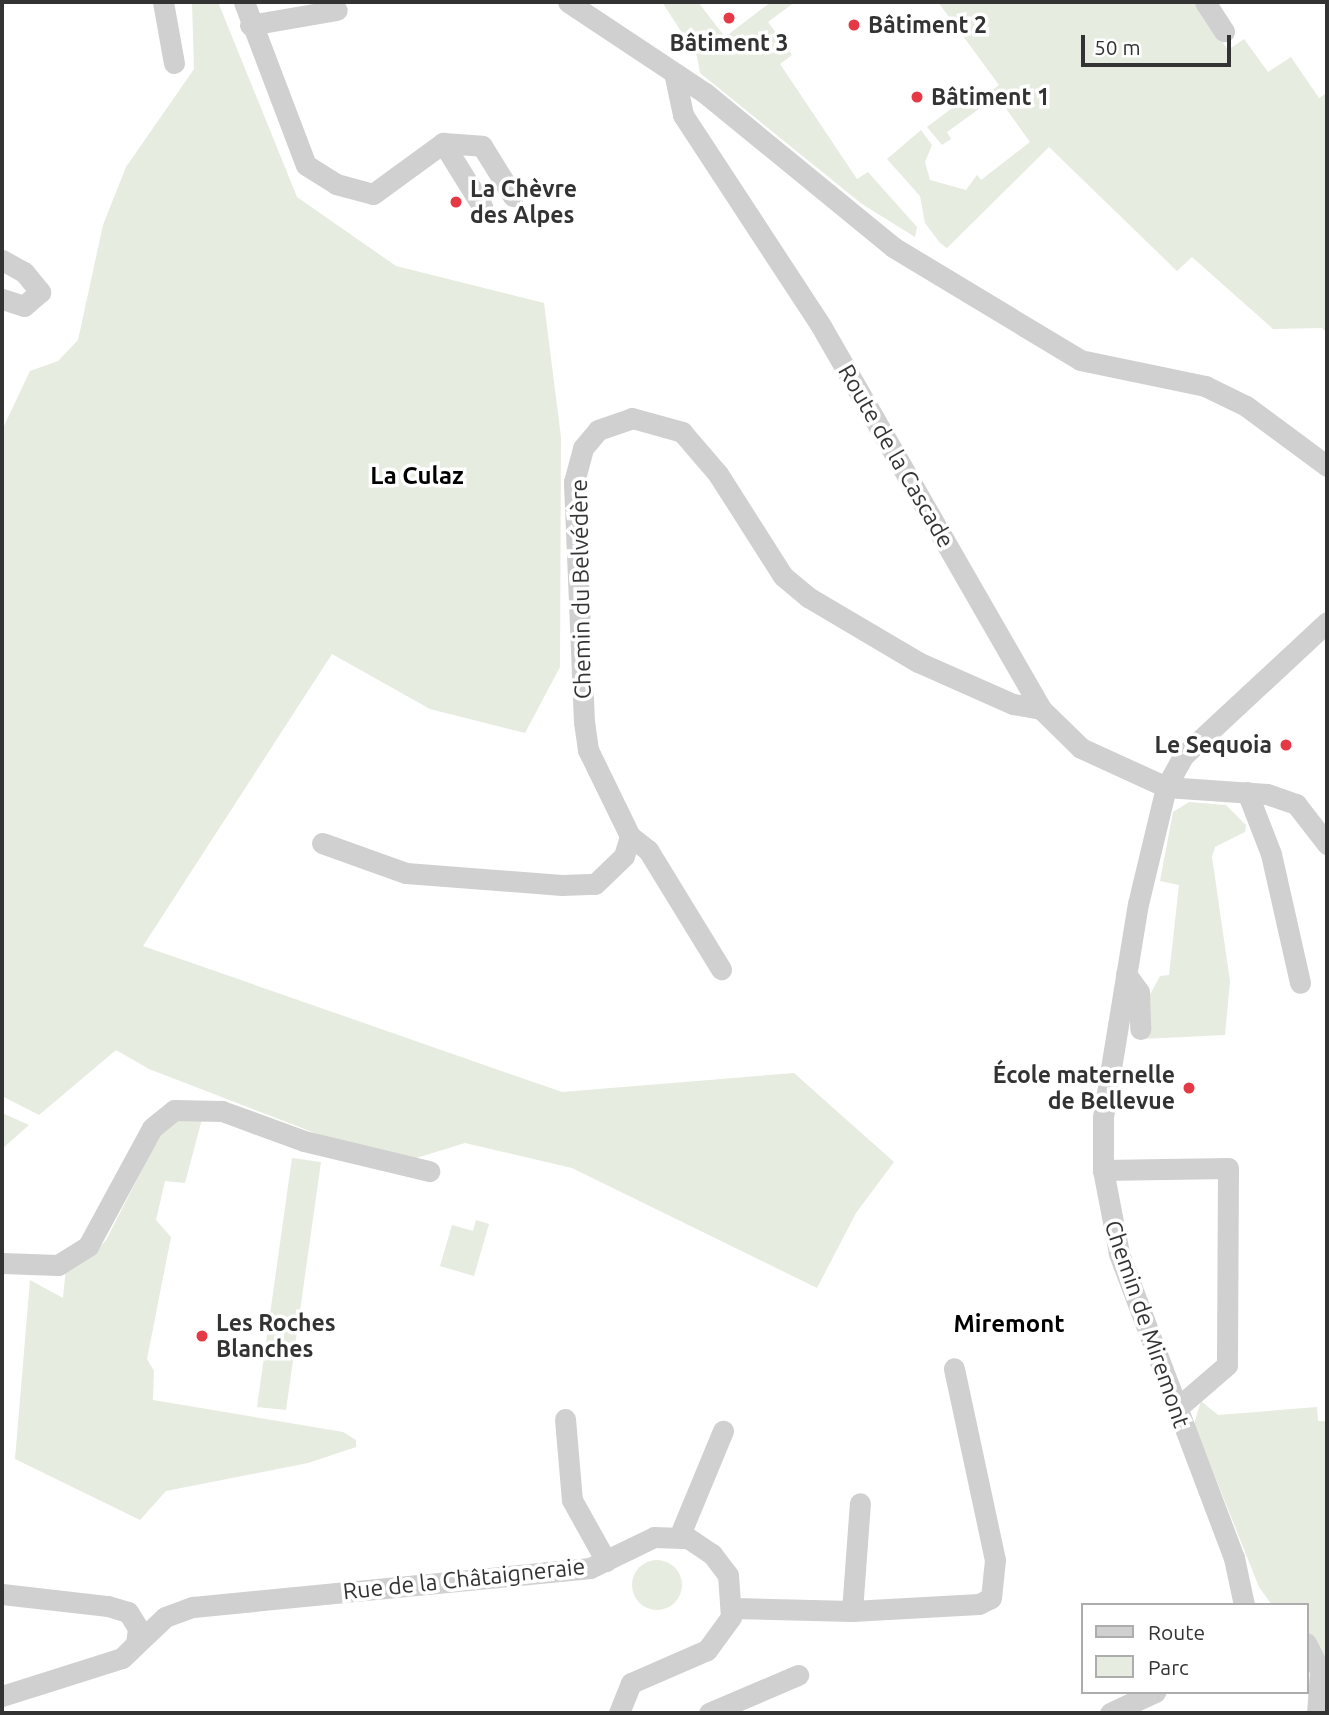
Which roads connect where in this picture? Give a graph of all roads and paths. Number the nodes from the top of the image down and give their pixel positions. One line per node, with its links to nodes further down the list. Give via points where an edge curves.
1 (163, 2): 8 (street)
2 (244, 2): 6 (street)
3 (568, 2): 9 (street)
4 (1205, 2): 7 (street)
5 (337, 10): 6 (street)
6 (250, 24): 10 (street, via 306,164 336,184 373,194)
7 (1224, 31)
8 (174, 63)
9 (675, 77): 15 (street, via 705,93 828,200 1080,360 1205,386 1246,406); 17 (street, Route de la Cascade, via 683,115 821,326)
10 (443, 143): 11 (street, via 482,146); 12 (street)
11 (513, 196)
12 (482, 206)
13 (2, 260): 14 (street, via 24,272 40,292 24,306)
14 (2, 299)
15 (1327, 466)
16 (1327, 622): 18 (street, Chemin de Miremont, via 1184,755)
17 (1041, 709): 18 (street, Route de la Cascade, via 1081,748); 20 (street, Chemin du Belvédère, via 965,683 846,623 783,576 718,474 682,432 652,420 614,423 583,448 574,482 576,573 588,750)
18 (1166, 787): 19 (street); 24 (street, Chemin de Miremont)
19 (1247, 792): 22 (street, via 1296,804); 25 (street, via 1271,855)
20 (630, 836): 21 (street, via 613,870 594,884 562,885 406,873); 23 (street, Chemin du Belvédère, via 648,850)
21 (322, 843)
22 (1327, 844)
23 (721, 970)
24 (1126, 974): 26 (street, via 1139,992); 27 (street, Chemin de Miremont, via 1103,1117)
25 (1300, 983)
26 (1140, 1029)
27 (1103, 1170): 31 (street, Chemin de Miremont, via 1119,1253); 31 (street, via 1228,1168 1227,1365)
28 (429, 1171): 29 (street, via 315,1144 222,1111 174,1110 152,1128 88,1246 58,1265)
29 (2, 1263)
30 (954, 1368): 40 (street, via 996,1588 979,1604)
31 (1175, 1409): 38 (street, Chemin de Miremont)
32 (565, 1419): 36 (street, via 572,1500)
33 (723, 1431): 35 (street)
34 (860, 1503): 40 (street)
35 (679, 1537): 36 (street, Rue de la Châtaigneraie, via 644,1541); 39 (street, via 720,1562)
36 (606, 1561): 42 (street, Rue de la Châtaigneraie, via 523,1577 193,1607 165,1617)
37 (2, 1594): 42 (street, via 128,1612 138,1628 136,1644)
38 (1248, 1603)
39 (734, 1608): 40 (street); 46 (street, via 707,1650 631,1683)
40 (852, 1611)
41 (1308, 1647): 49 (street, via 1320,1671)
42 (122, 1658): 45 (street)
43 (799, 1675): 47 (street)
44 (1151, 1694): 48 (street)
45 (2, 1696)
46 (619, 1713)
47 (709, 1713)
48 (1110, 1713)
49 (1317, 1713)

